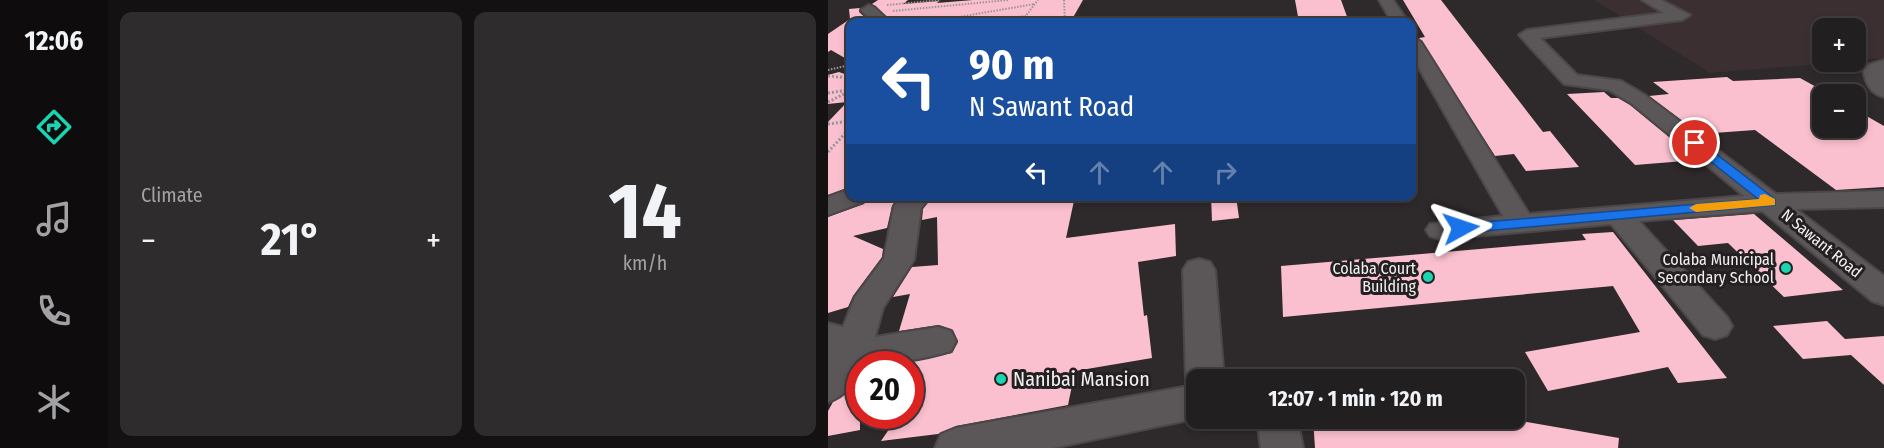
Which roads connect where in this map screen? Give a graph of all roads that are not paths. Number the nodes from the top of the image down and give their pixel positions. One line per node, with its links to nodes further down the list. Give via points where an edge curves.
1 (1386, 0): 5 (street)
2 (1648, 0): 12 (street, N Sawant Road, via 1682,15 1527,35 1571,80 1614,85 1638,99)
3 (876, 8): 4 (street)
4 (884, 17)
5 (1397, 18)
6 (1416, 49): 15 (street)
7 (1884, 66): 8 (street, via 1872,70)
8 (1884, 91)
9 (846, 199): 13 (street)
10 (1884, 199): 12 (street)
11 (913, 201): 21 (street, via 908,206 899,260)
12 (1770, 202): 14 (street); 18 (street, N Sawant Road)
13 (828, 207)
14 (1618, 215): 15 (street); 19 (street)
15 (1521, 223): 16 (street)
16 (1440, 230)
17 (1198, 270): 22 (street)
18 (1884, 293)
19 (1715, 326)
20 (938, 341): 21 (street)
21 (840, 346): 23 (street)
22 (1204, 369)
23 (828, 386)
24 (1186, 404): 26 (street)
25 (1279, 429): 27 (street)
26 (956, 448)
27 (1282, 448)

